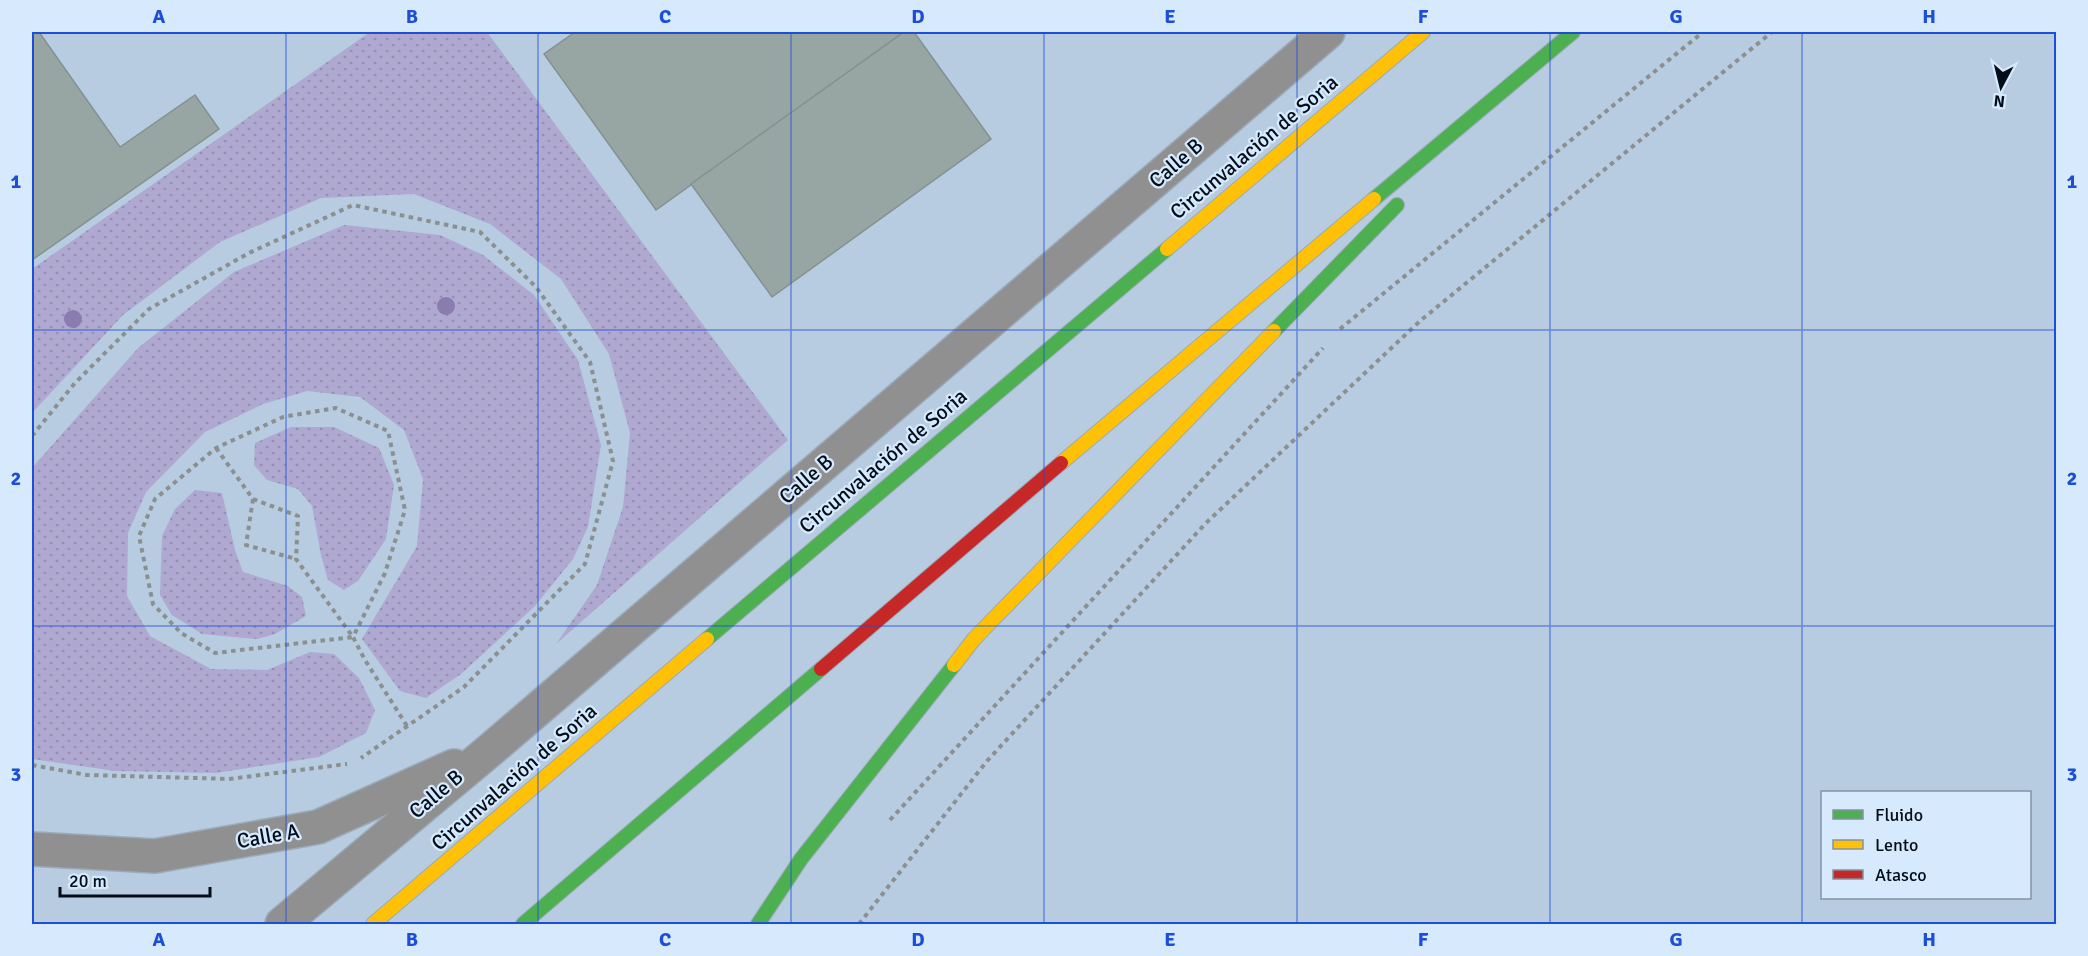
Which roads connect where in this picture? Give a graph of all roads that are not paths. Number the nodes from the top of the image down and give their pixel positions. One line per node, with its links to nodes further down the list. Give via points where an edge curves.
1 (1328, 32): 7 (street, Calle B)
2 (1423, 32): 10 (highway, Circunvalación de Soria)
3 (1573, 32): 4 (highway)
4 (1530, 69): 5 (highway); 11 (highway, via 1122,411)
5 (1438, 164)
6 (1404, 198): 12 (highway, via 974,639 801,858)
7 (489, 751): 8 (street, Calle A, via 318,827 155,856); 9 (street, Calle B)
8 (32, 849)
9 (282, 924)
10 (373, 924)
11 (523, 924)
12 (758, 924)

